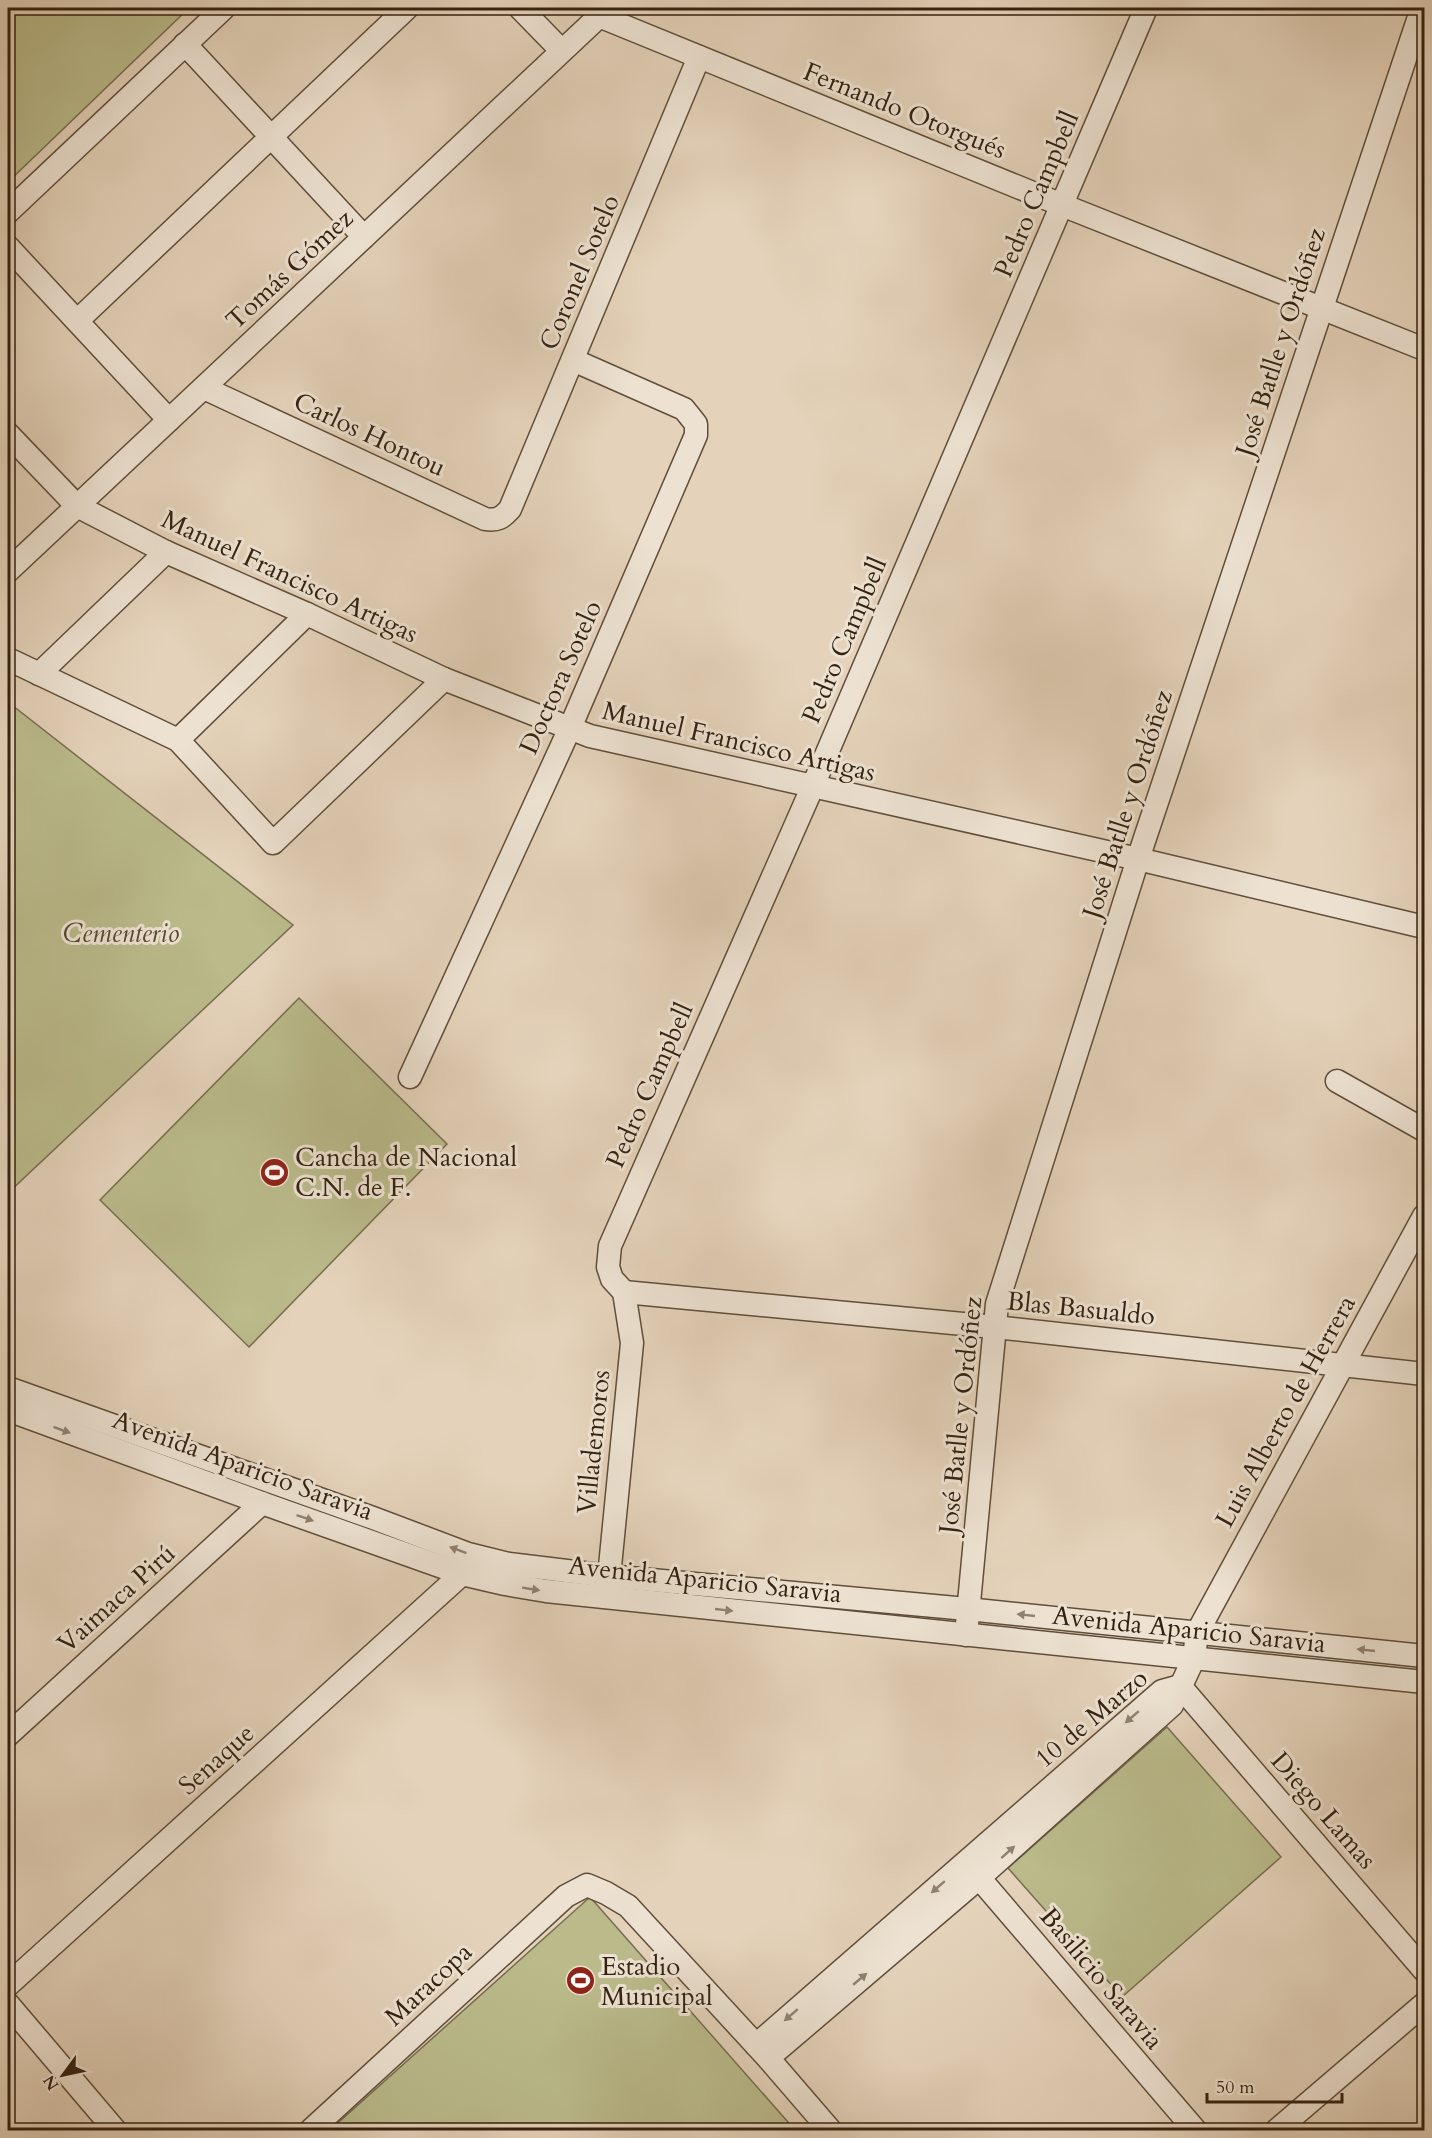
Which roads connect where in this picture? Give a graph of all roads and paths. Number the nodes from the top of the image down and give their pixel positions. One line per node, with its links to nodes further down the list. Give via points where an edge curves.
1 (224, 8): 7 (street)
2 (407, 8): 10 (street)
3 (520, 8): 8 (street)
4 (1146, 8): 11 (street, Pedro Campbell)
5 (1422, 8): 15 (street, José Batlle y Ordóñez)
6 (603, 12): 8 (street, Tomás Gómez); 9 (street, Fernando Otorgués)
7 (185, 44): 10 (street); 12 (street)
8 (561, 50): 13 (street, Tomás Gómez)
9 (699, 57): 11 (street, Fernando Otorgués); 18 (street, Coronel Sotelo)
10 (271, 137): 13 (street); 16 (street)
11 (1062, 205): 15 (street, Fernando Otorgués); 32 (street, Pedro Campbell)
12 (8, 212)
13 (364, 237): 19 (street, Tomás Gómez)
14 (8, 247): 16 (street)
15 (1322, 307): 17 (street, Fernando Otorgués); 33 (street, José Batlle y Ordóñez)
16 (77, 321): 20 (street)
17 (1425, 349)
18 (573, 360): 23 (street, Coronel Sotelo); 30 (street, Doctora Sotelo, via 684,409 696,424 696,435)
19 (204, 388): 20 (street, Tomás Gómez); 23 (street, Carlos Hontou, via 484,519 495,521)
20 (169, 420): 22 (street, Tomás Gómez)
21 (8, 434): 22 (street, Manuel Francisco Artigas)
22 (77, 507): 24 (street, Manuel Francisco Artigas); 25 (street, Tomás Gómez)
23 (510, 509)
24 (166, 552): 26 (street, Manuel Francisco Artigas); 28 (street)
25 (8, 571)
26 (307, 614): 29 (street, Manuel Francisco Artigas); 31 (street)
27 (8, 659): 28 (street)
28 (39, 674): 31 (street)
29 (444, 679): 30 (street, Manuel Francisco Artigas); 31 (street, via 273,843)
30 (570, 728): 32 (street, Manuel Francisco Artigas); 35 (street, Doctora Sotelo)
31 (178, 740)
32 (812, 788): 33 (street, Manuel Francisco Artigas); 39 (street, Pedro Campbell, via 610,1246 608,1266 612,1279)
33 (1138, 860): 34 (street, Manuel Francisco Artigas); 40 (street, José Batlle y Ordóñez, via 997,1304)
34 (1425, 927)
35 (410, 1077)
36 (1337, 1081): 37 (street)
37 (1425, 1130)
38 (1425, 1216): 41 (street, Luis Alberto de Herrera)
39 (624, 1292): 40 (street, Blas Basualdo); 48 (street, Villademoros, via 632,1343)
40 (995, 1327): 41 (street, Blas Basualdo); 49 (street, José Batlle y Ordóñez)
41 (1342, 1365): 42 (street, Blas Basualdo); 50 (street, Luis Alberto de Herrera)
42 (1425, 1374)
43 (8, 1388): 47 (street, Avenida Aparicio Saravia, one-way to 43, via 468,1554 373,1518)
44 (8, 1410): 45 (street, Avenida Aparicio Saravia, one-way to 45)
45 (262, 1503): 46 (street, Avenida Aparicio Saravia, one-way to 46); 56 (street, Vaimaca Pirú)
46 (462, 1574): 47 (street, Avenida Aparicio Saravia); 59 (street, Senaque)
47 (507, 1574): 48 (street, Avenida Aparicio Saravia)
48 (607, 1587): 49 (street, Avenida Aparicio Saravia); 51 (street, Avenida Aparicio Saravia, one-way to 51)
49 (968, 1609): 50 (street, Avenida Aparicio Saravia, one-way to 49); 51 (street, José Batlle y Ordóñez)
50 (1197, 1633): 52 (street, Avenida Aparicio Saravia, one-way to 50); 53 (street)
51 (966, 1635): 53 (street, Avenida Aparicio Saravia)
52 (1425, 1656)
53 (1194, 1658): 54 (street, Avenida Aparicio Saravia); 55 (street)
54 (1425, 1682)
55 (1180, 1686): 57 (street, 10 de Marzo, via 1162,1691); 58 (street, Diego Lamas)
56 (8, 1735)
57 (972, 1870): 62 (street, 10 de Marzo); 66 (street, Basilicio Saravia)
58 (1425, 1971)
59 (8, 1985)
60 (8, 2004): 63 (street)
61 (1425, 2004): 67 (street)
62 (762, 2052): 64 (street, Maracopa, via 628,1906 587,1885 566,1896); 65 (street)
63 (103, 2126)
64 (311, 2130)
65 (830, 2130)
66 (1195, 2130)
67 (1277, 2130)

